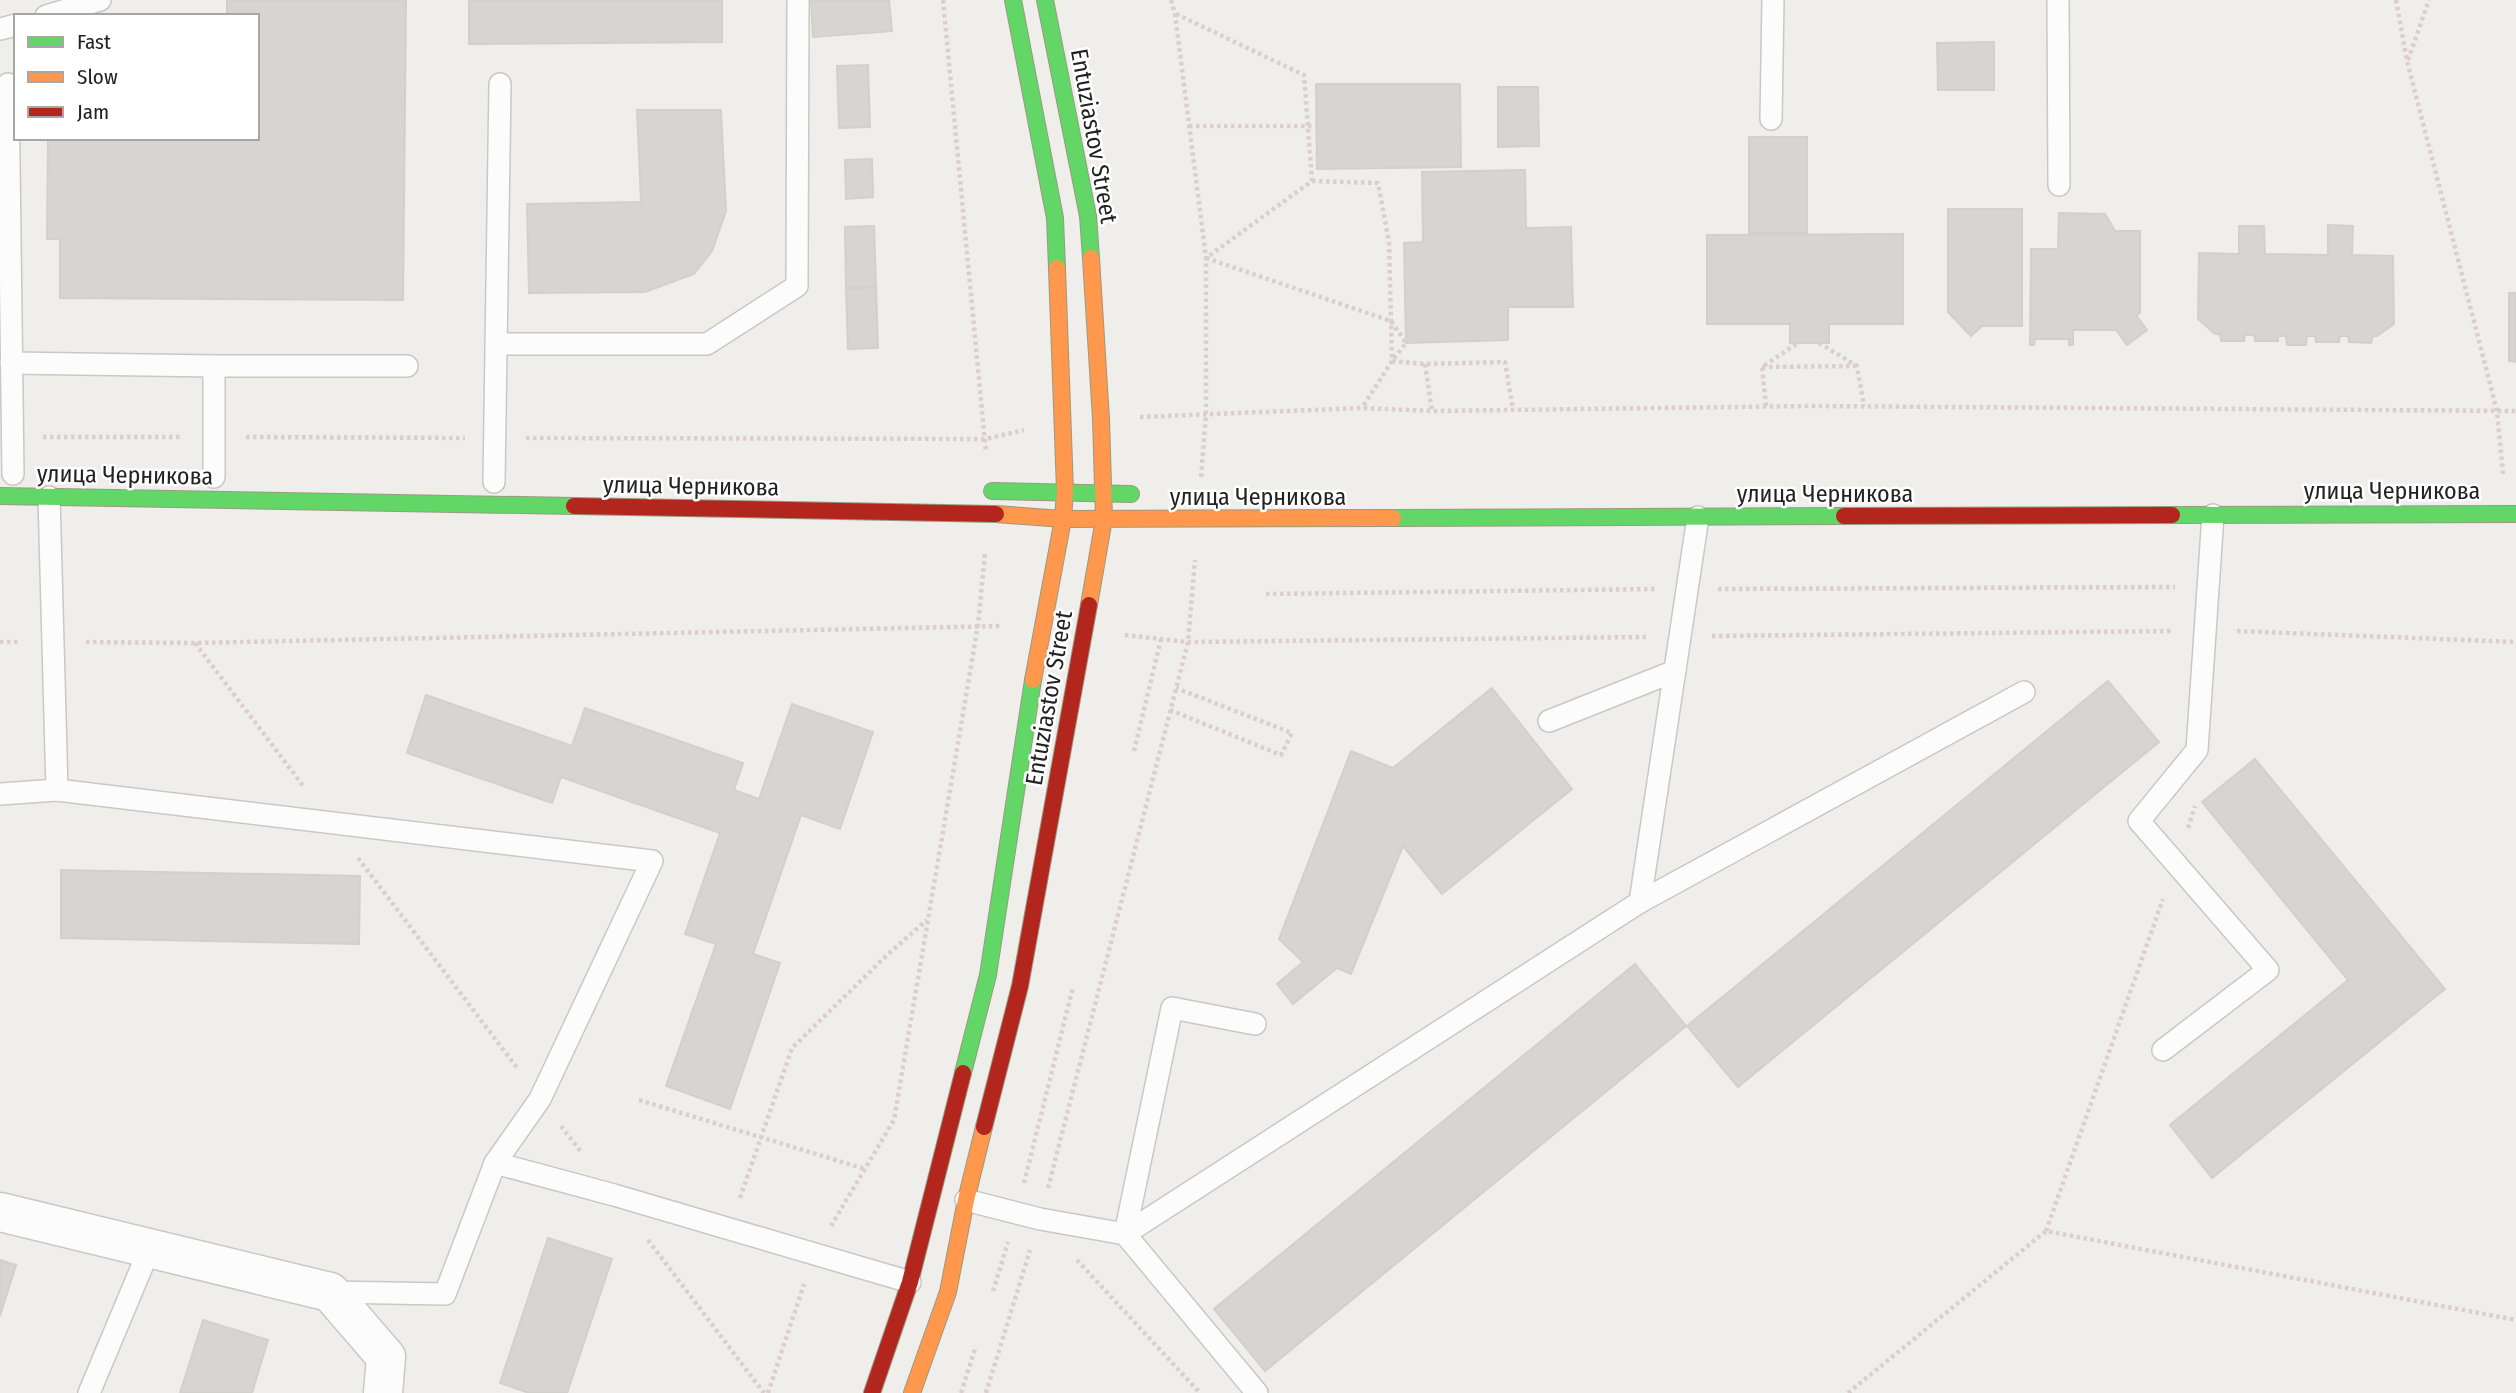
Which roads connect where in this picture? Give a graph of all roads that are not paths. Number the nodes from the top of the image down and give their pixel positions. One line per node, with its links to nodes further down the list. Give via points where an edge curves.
1 (100, 0): 7 (lane)
2 (798, 0): 12 (lane, via 797,286 707,344)
3 (1013, 0): 20 (street, via 1055,218)
4 (1045, 0): 21 (street, Entuziastov Street, via 1088,216)
5 (1773, 0): 10 (lane)
6 (2058, 0): 11 (lane)
7 (53, 14)
8 (8, 84): 13 (lane)
9 (500, 84): 12 (lane)
10 (1770, 119)
11 (2059, 185)
12 (496, 344): 18 (lane)
13 (11, 363): 14 (lane); 16 (lane)
14 (215, 366): 15 (lane); 17 (lane)
15 (407, 366)
16 (13, 474)
17 (215, 477)
18 (494, 482)
19 (981, 490): 20 (street, улица Черникова)
20 (1065, 491): 21 (street, улица Черникова); 28 (street)
21 (1102, 493): 22 (street, улица Черникова); 29 (street, Entuziastov Street)
22 (1144, 494)
23 (0, 496): 24 (street, улица Черникова)
24 (49, 497): 28 (street, улица Черникова); 33 (lane)
25 (2512, 514): 26 (street, улица Черникова)
26 (2213, 515): 27 (street, улица Черникова); 37 (lane, via 2197,750 2139,821 2268,970)
27 (1698, 517): 29 (street, улица Черникова); 30 (lane)
28 (1063, 519): 29 (street, улица Черникова); 43 (street, via 1041,628 988,975)
29 (1104, 519): 39 (street, Entuziastov Street, via 1020,986)
30 (1675, 671): 32 (lane); 35 (lane)
31 (2024, 692): 35 (lane)
32 (1549, 721)
33 (57, 790): 34 (lane); 38 (lane, via 652,861 540,1099)
34 (0, 794)
35 (1640, 902): 41 (lane)
36 (1255, 1024): 41 (lane, via 1172,1007)
37 (2162, 1050)
38 (495, 1163): 43 (lane); 44 (lane, via 445,1294)
39 (966, 1200): 41 (lane); 48 (street, Entuziastov Street, via 948,1292)
40 (0, 1212): 42 (street)
41 (1125, 1234): 49 (lane)
42 (149, 1250): 44 (street); 45 (lane)
43 (910, 1282): 47 (street)
44 (330, 1292): 46 (street, via 386,1357)
45 (89, 1393)
46 (383, 1393)
47 (872, 1393)
48 (912, 1393)
49 (1257, 1393)

